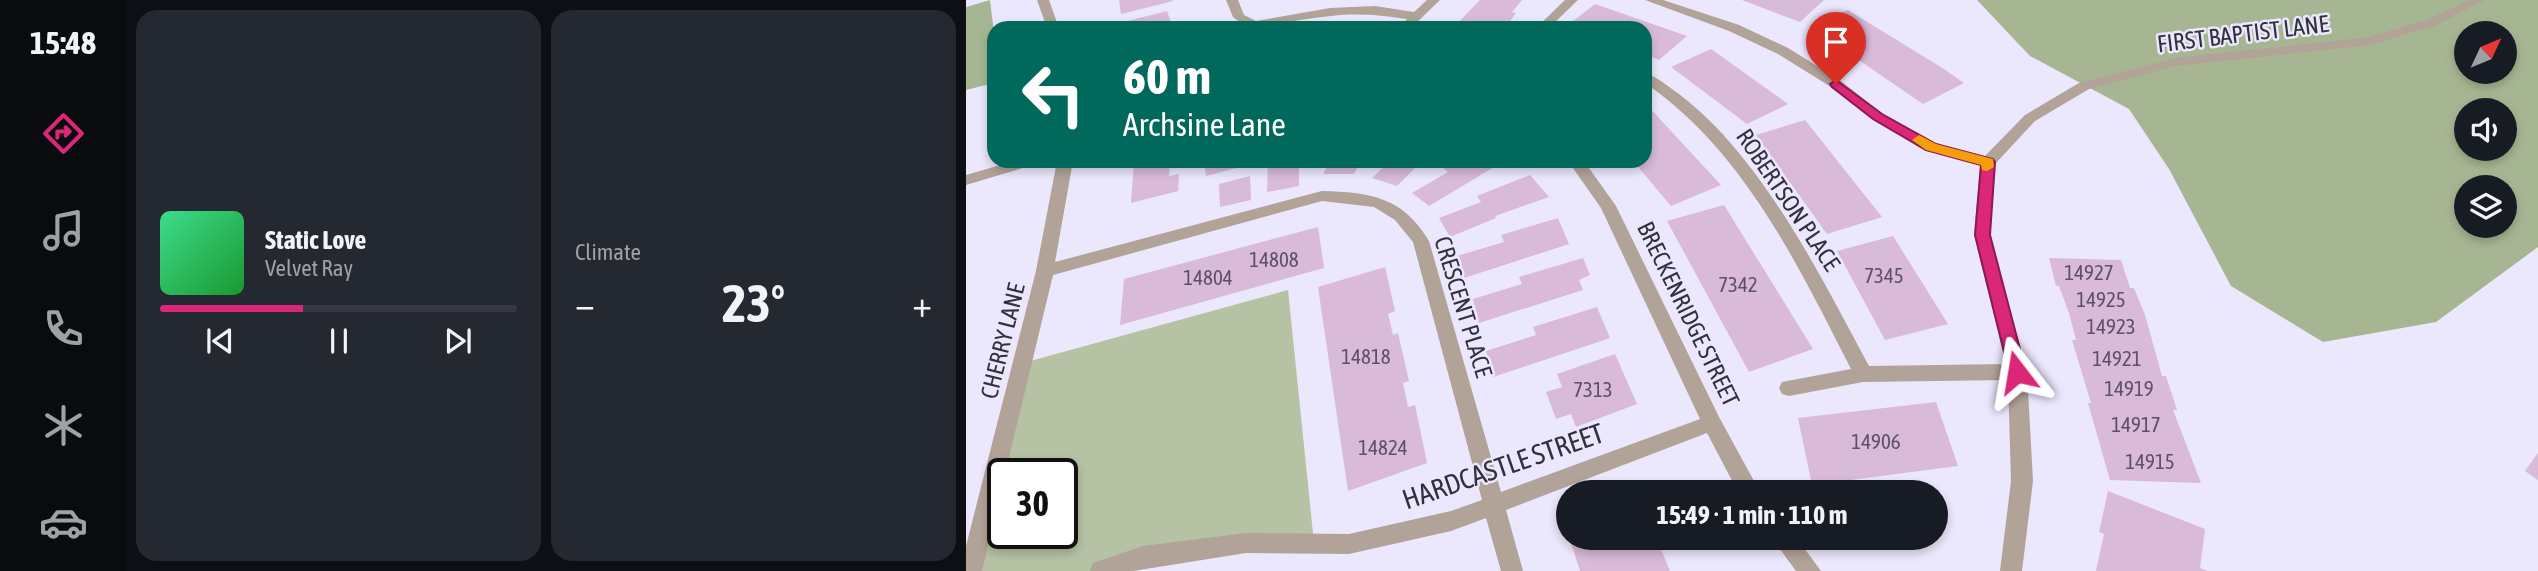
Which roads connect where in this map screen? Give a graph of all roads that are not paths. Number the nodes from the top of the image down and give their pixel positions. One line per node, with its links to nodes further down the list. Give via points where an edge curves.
1 (1043, 0): 8 (street)
2 (1232, 0): 9 (street, via 1238,17)
3 (1434, 0): 7 (street)
4 (1572, 0): 12 (street)
5 (1651, 0): 14 (street, via 1734,28 1783,51 1878,117 1931,147)
6 (2479, 0): 14 (street, FIRST BAPTIST LANE, via 2433,22 2370,41 2176,62 2084,86 2030,118)
7 (1414, 16): 10 (street, via 1375,10); 11 (street)
8 (1050, 21)
9 (1246, 21)
10 (1277, 21)
11 (1410, 21)
12 (1550, 21)
13 (1652, 82): 21 (street, ROBERTSON PLACE, via 1679,100 1726,150 1821,293)
14 (1988, 162): 20 (street, via 1982,235)
15 (1007, 168): 18 (street)
16 (1064, 168): 19 (street, CHERRY LANE)
17 (1581, 168): 23 (street, BRECKENRIDGE STREET, via 1608,206)
18 (966, 180)
19 (1045, 271): 25 (street, CRESCENT PLACE, via 1322,195 1359,196 1385,204 1406,219 1421,241); 27 (street, CHERRY LANE)
20 (2017, 372): 21 (street); 31 (street, via 2022,481)
21 (1863, 374): 22 (street)
22 (1788, 388)
23 (1712, 423): 24 (street, BRECKENRIDGE STREET); 25 (street, HARDCASTLE STREET)
24 (1743, 480)
25 (1493, 506): 28 (street, HARDCASTLE STREET, via 1451,521 1349,544 1246,543 1143,557); 29 (street, CRESCENT PLACE)
26 (1793, 550): 30 (street)
27 (971, 571)
28 (1101, 571)
29 (1512, 571)
30 (1810, 571)
31 (2011, 571)

